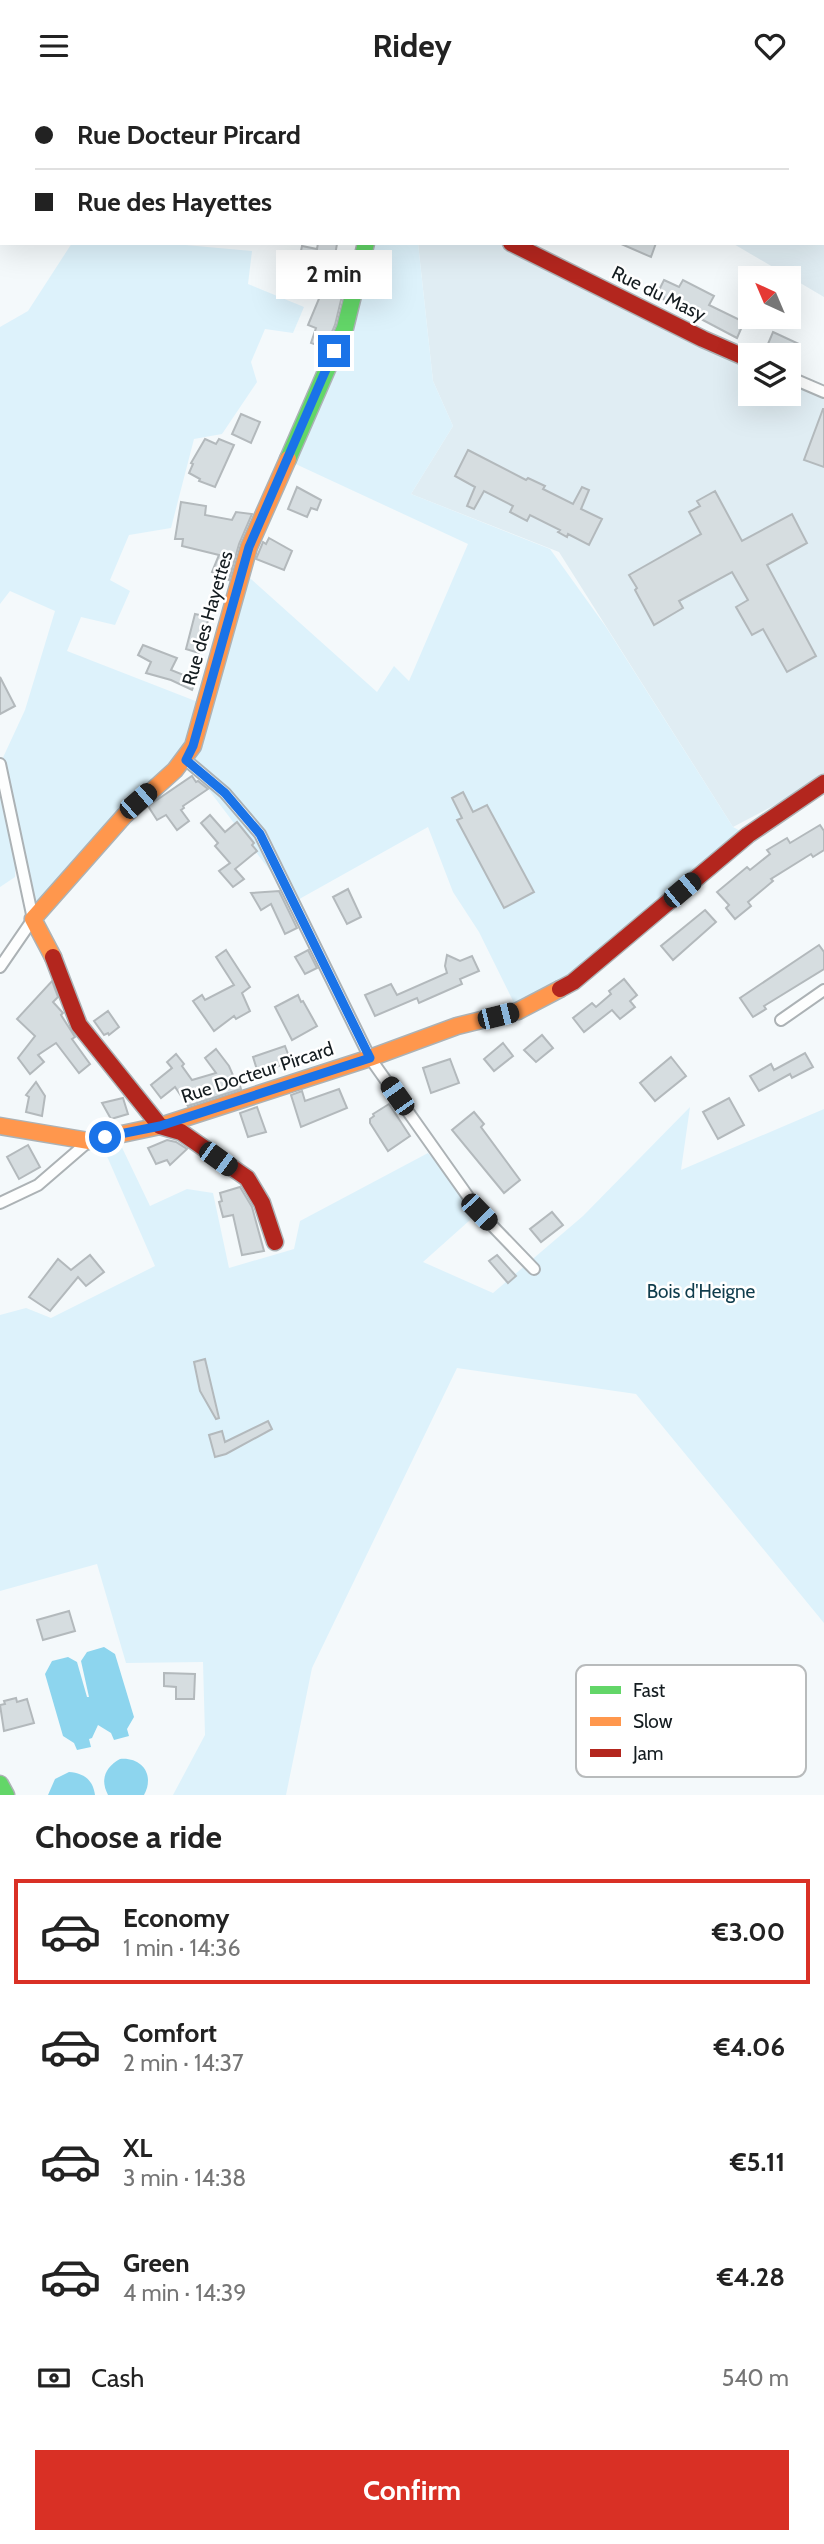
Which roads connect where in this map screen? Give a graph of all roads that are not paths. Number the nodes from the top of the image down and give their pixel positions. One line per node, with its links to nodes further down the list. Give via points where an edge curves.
1 (366, 245): 6 (street, Rue des Hayettes, via 345,328 249,547)
2 (515, 245): 3 (street, Rue du Masy)
3 (738, 354)
4 (801, 382): 5 (street)
5 (824, 392)
6 (186, 760): 9 (street, Rue des Hayettes, via 138,801); 13 (street, via 225,793 260,834)
7 (0, 764): 9 (street)
8 (824, 783): 13 (street, Rue Docteur Pircard, via 748,835 573,982 518,1011 457,1026)
9 (33, 919): 10 (street); 15 (street, via 57,964 79,1025)
10 (0, 967)
11 (824, 991): 12 (street)
12 (781, 1020)
13 (370, 1058): 15 (street, Rue Docteur Pircard); 19 (street, via 479,1212)
14 (0, 1126): 16 (street, Rue Docteur Pircard)
15 (160, 1126): 16 (street, Rue Docteur Pircard); 18 (street, via 181,1132 247,1178 262,1203)
16 (89, 1140): 17 (street, via 37,1185)
17 (0, 1203)
18 (275, 1242)
19 (534, 1269)
20 (0, 1784): 21 (street)
21 (6, 1795)

